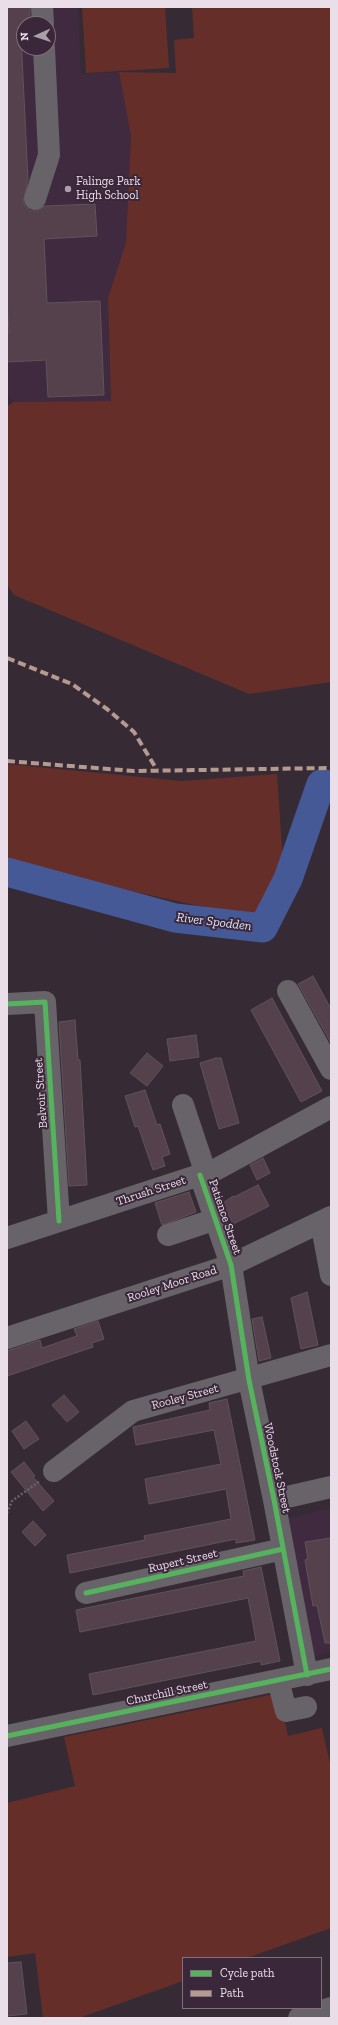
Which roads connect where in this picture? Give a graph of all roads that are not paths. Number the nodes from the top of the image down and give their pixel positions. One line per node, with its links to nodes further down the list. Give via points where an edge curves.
1 (44, 56): 2 (street, via 49,155)
2 (35, 199)
3 (288, 991): 5 (street)
4 (7, 1004): 11 (street, Belvoir Street, via 45,1002)
5 (331, 1069)
6 (183, 1105): 8 (street, Patience Street)
7 (331, 1107): 8 (street, Thrush Street, via 215,1170)
8 (203, 1174): 9 (street, Patience Street); 11 (street, Thrush Street)
9 (216, 1219): 12 (street); 14 (street, Patience Street)
10 (326, 1220): 14 (street, Rooley Moor Road); 15 (street)
11 (59, 1221): 13 (street, Thrush Street)
12 (168, 1235)
13 (7, 1238)
14 (231, 1265): 16 (street, Rooley Moor Road); 18 (street, Woodstock Street)
15 (331, 1275)
16 (7, 1338)
17 (331, 1355): 18 (street, Rooley Street)
18 (249, 1380): 19 (street, Rooley Street, via 133,1411); 21 (street, Woodstock Street)
19 (54, 1471)
20 (331, 1487): 21 (street)
21 (274, 1500): 22 (street, Woodstock Street)
22 (283, 1549): 23 (street, Rupert Street); 25 (street, Woodstock Street)
23 (86, 1593)
24 (331, 1669): 25 (street, Churchill Street)
25 (307, 1674): 26 (street, Churchill Street)
26 (278, 1680): 27 (street, via 286,1711); 28 (street, Churchill Street)
27 (306, 1707)
28 (7, 1736)
29 (331, 2008): 30 (street)
30 (299, 2018)

